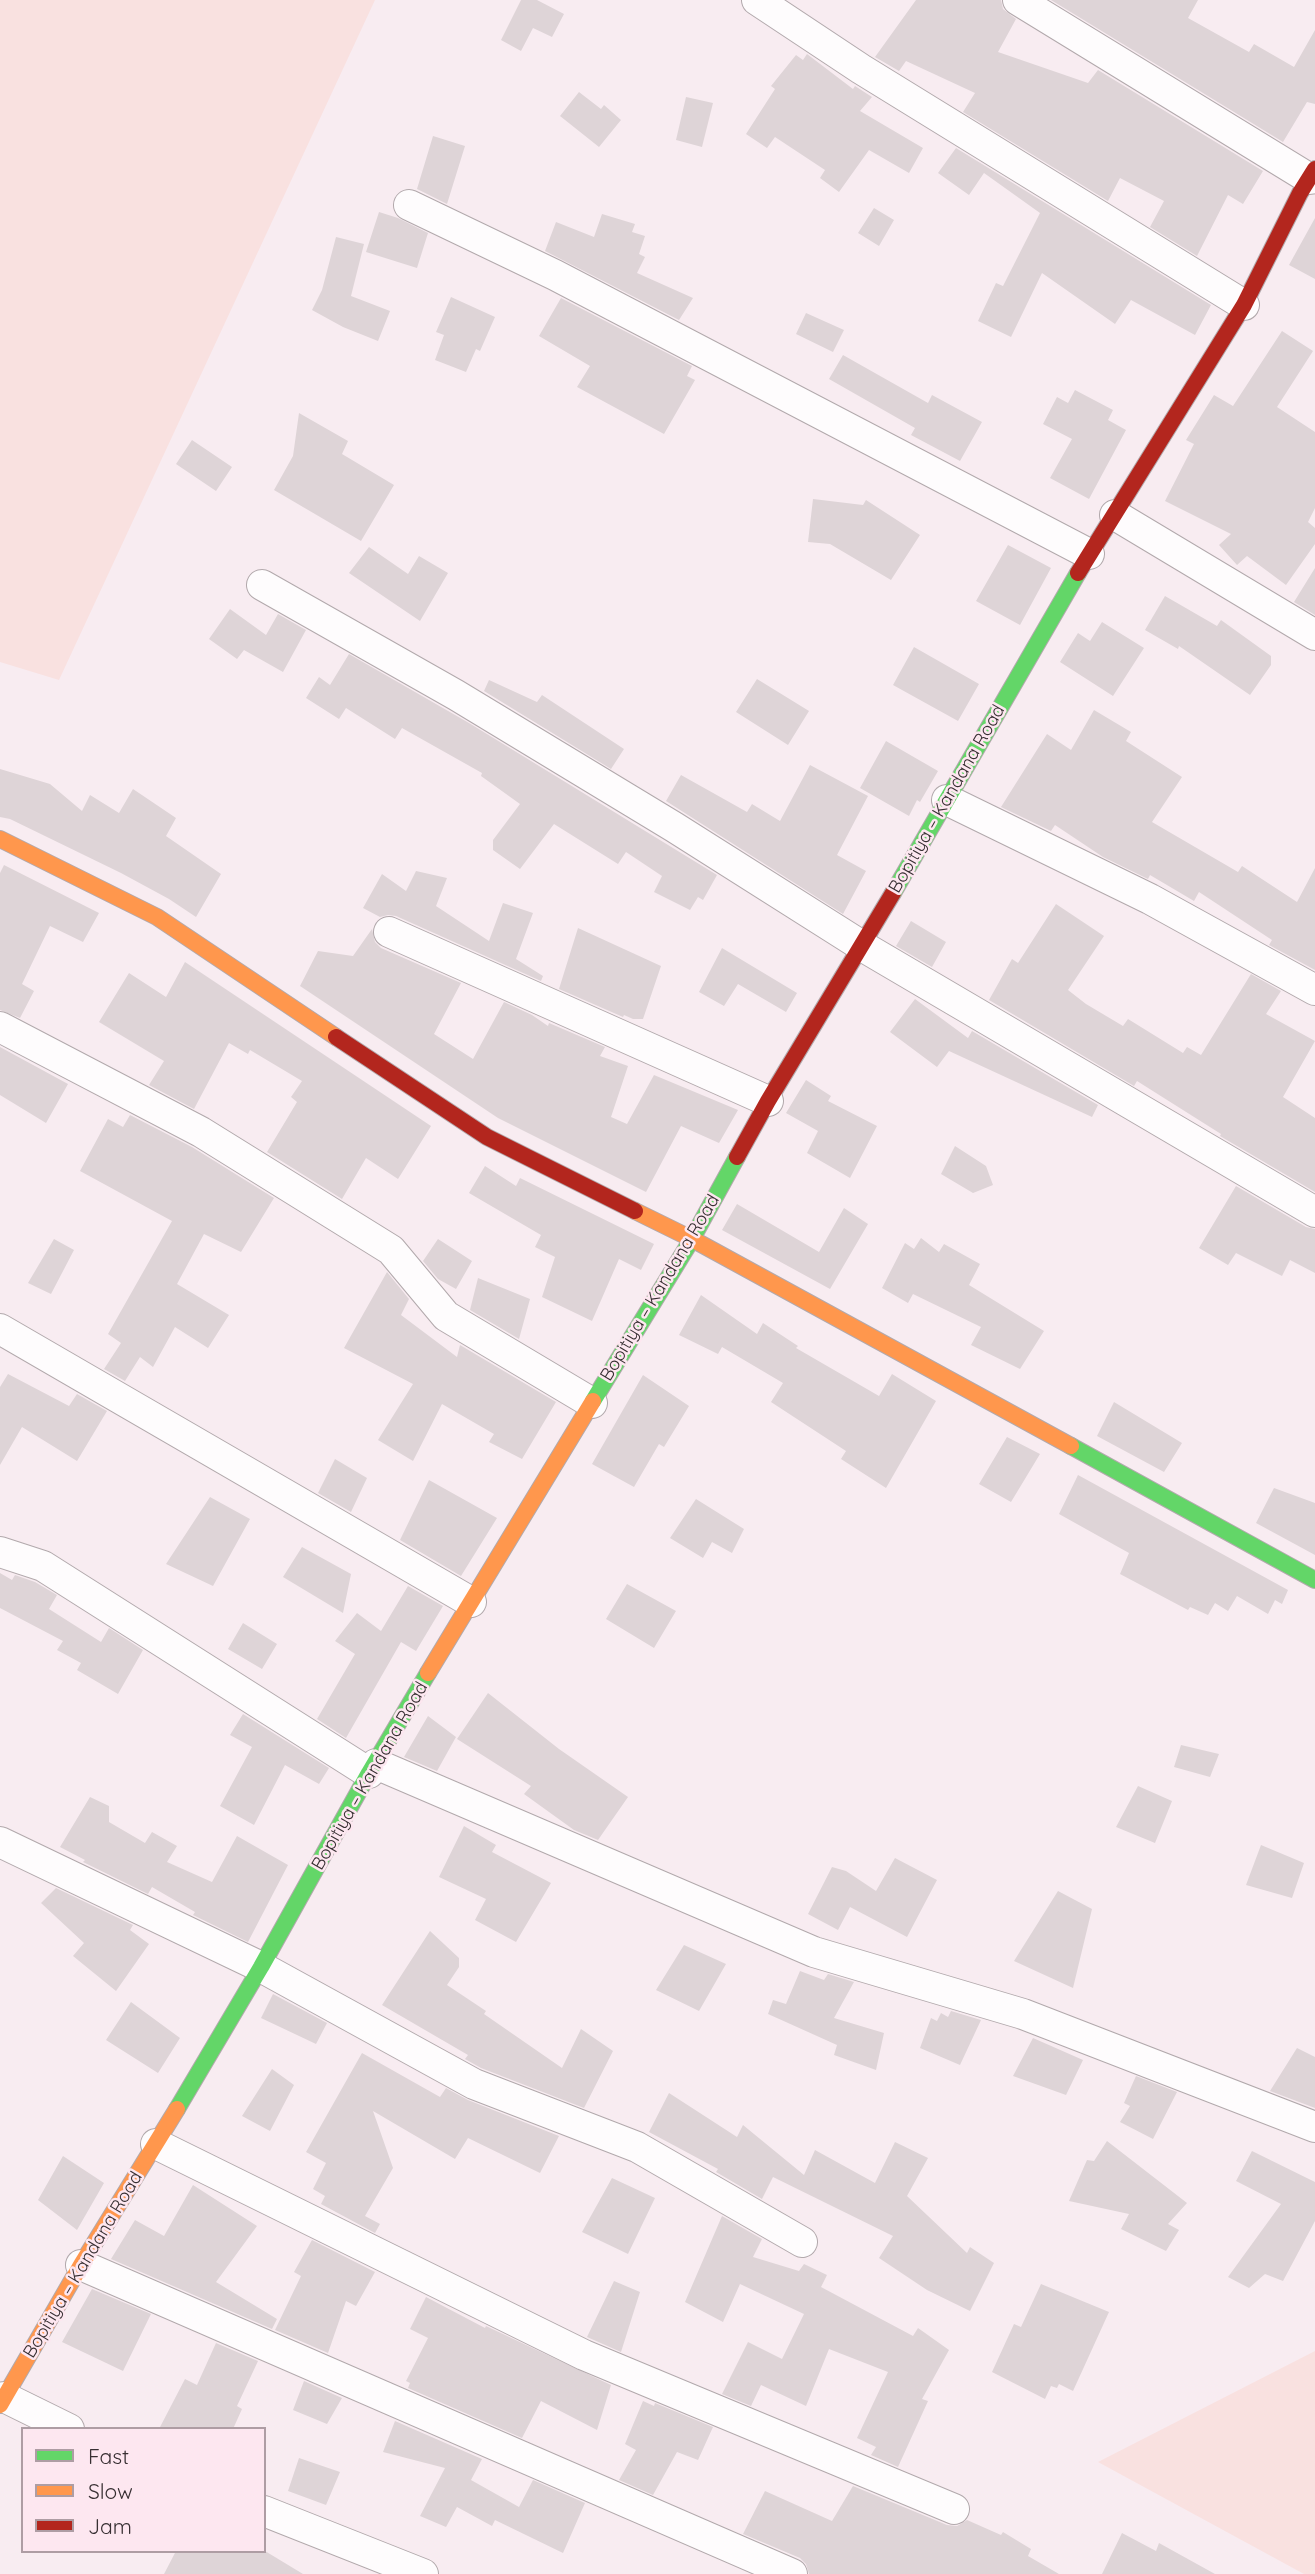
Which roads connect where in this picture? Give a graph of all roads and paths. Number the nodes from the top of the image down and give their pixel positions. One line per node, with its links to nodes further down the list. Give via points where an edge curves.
1 (757, 0): 5 (street)
2 (1018, 0): 3 (street)
3 (1310, 185): 5 (street, Bopitiya – Kandana Road)
4 (409, 205): 7 (street, via 555,275)
5 (1244, 305): 6 (street, Bopitiya – Kandana Road)
6 (1115, 515): 7 (street, Bopitiya – Kandana Road); 9 (street)
7 (1089, 554): 10 (street, Bopitiya – Kandana Road)
8 (262, 585): 13 (street, via 467,702)
9 (1315, 635)
10 (947, 800): 13 (street, Bopitiya – Kandana Road); 14 (street, via 1150,899)
11 (0, 839): 18 (street, via 157,917 486,1136)
12 (388, 932): 16 (street)
13 (862, 946): 16 (street, Bopitiya – Kandana Road); 17 (street)
14 (1315, 990)
15 (0, 1027): 20 (street, via 201,1132 391,1250 446,1316)
16 (768, 1101): 18 (street, Bopitiya – Kandana Road)
17 (1315, 1212)
18 (692, 1238): 20 (street, Bopitiya – Kandana Road); 22 (street)
19 (0, 1329): 23 (street)
20 (592, 1403): 23 (street, Bopitiya – Kandana Road)
21 (0, 1552): 24 (street, via 43,1566)
22 (1315, 1580)
23 (471, 1602): 24 (street, Bopitiya – Kandana Road)
24 (373, 1769): 26 (street, Bopitiya – Kandana Road); 27 (street, via 814,1952 1023,2014)
25 (0, 1842): 26 (street)
26 (261, 1967): 28 (street, Bopitiya – Kandana Road); 29 (street, via 474,2084 637,2147)
27 (1315, 2127)
28 (156, 2144): 30 (street, Bopitiya – Kandana Road); 33 (street, via 584,2355)
29 (802, 2242)
30 (81, 2265): 31 (street, Bopitiya – Kandana Road); 36 (street)
31 (2, 2401): 32 (street)
32 (64, 2427)
33 (954, 2509)
34 (266, 2512): 35 (street)
35 (423, 2574)
36 (792, 2574)

